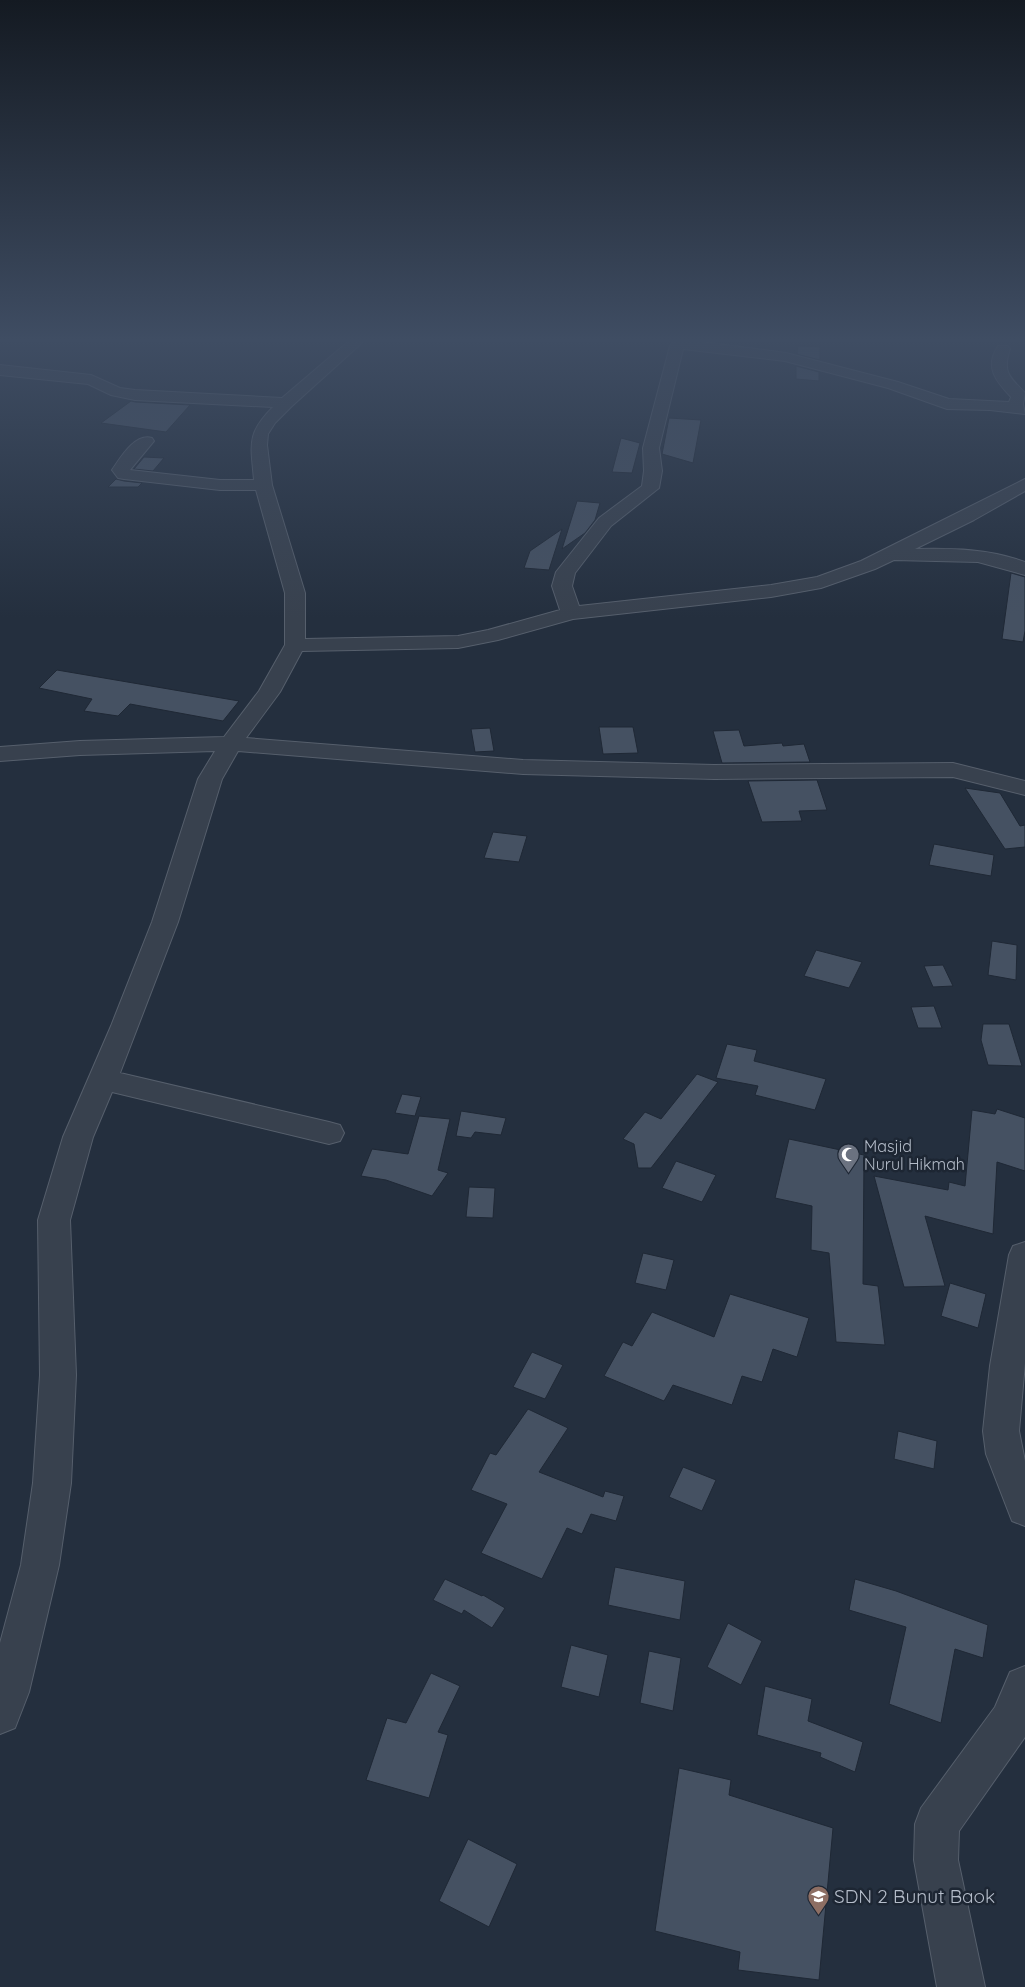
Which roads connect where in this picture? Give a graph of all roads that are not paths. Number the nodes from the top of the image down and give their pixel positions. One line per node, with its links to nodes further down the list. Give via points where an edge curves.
1 (261, 433): 5 (street)
2 (655, 433): 8 (street, via 651,448 653,471 650,488 605,522 566,572 562,586)
3 (146, 441): 5 (street, via 128,459 121,470 124,474)
4 (1025, 484): 6 (street)
5 (263, 485): 9 (street, via 295,593)
6 (886, 556): 7 (street, via 957,554 988,557); 8 (street, via 821,582 796,587)
7 (1025, 569)
8 (571, 613): 9 (street, via 458,642)
9 (295, 645): 10 (street, via 269,692)
10 (231, 744): 11 (street, via 80,748); 12 (street, via 523,767 714,772 953,770); 13 (street, via 210,779 165,922)
11 (0, 754)
12 (1025, 788)
13 (102, 1080): 14 (street); 18 (street, via 78,1137 54,1220 58,1375 52,1483 40,1565)
14 (329, 1133)
15 (1025, 1255): 16 (street, via 1007,1366 1001,1431 1004,1454)
16 (1025, 1509)
17 (1025, 1686): 19 (street, via 1010,1722 937,1824 936,1860)
18 (0, 1713)
19 (961, 1987)

